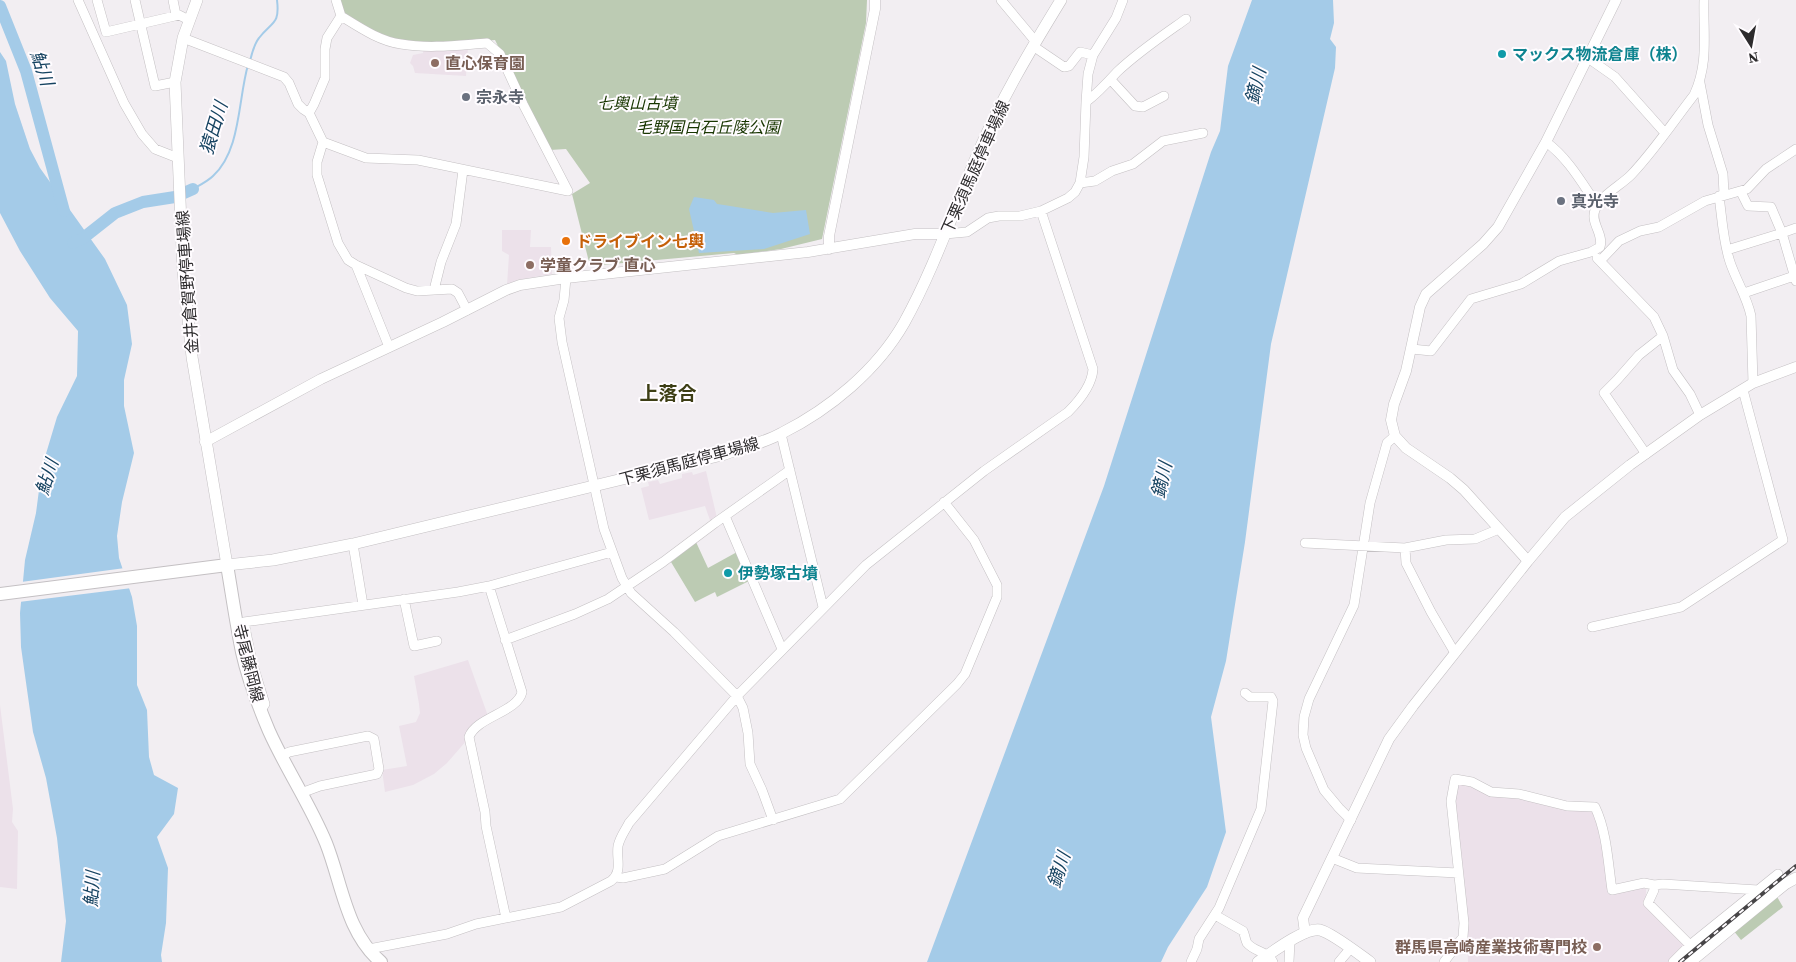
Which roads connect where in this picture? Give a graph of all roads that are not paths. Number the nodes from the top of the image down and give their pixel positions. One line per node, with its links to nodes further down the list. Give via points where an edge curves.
1 (78, 0): 33 (street, via 124,103 142,134 155,149)
2 (97, 0): 17 (street, via 106,32)
3 (135, 0): 17 (street)
4 (173, 0): 13 (street)
5 (197, 0): 16 (main road, 金井倉賀野停車場線)
6 (336, 0): 14 (street)
7 (876, 0): 43 (street)
8 (1001, 0): 19 (street)
9 (1061, 0): 19 (main road, 下栗須馬庭停車場線)
10 (1124, 0): 20 (street)
11 (1616, 0): 21 (street)
12 (1704, 0): 24 (street, via 1706,44)
13 (176, 15): 16 (street); 17 (street)
14 (341, 16): 27 (street, via 327,38 325,78); 34 (street, via 376,36 400,44 487,43 500,54 568,191)
15 (1186, 19): 22 (street, via 1150,44)
16 (189, 20): 18 (main road, 金井倉賀野停車場線)
17 (140, 24): 23 (street, via 155,86)
18 (183, 38): 23 (main road, 金井倉賀野停車場線); 27 (street, via 284,77 298,104)
19 (1034, 44): 20 (street, via 1064,67 1070,66 1080,52); 42 (main road, 下栗須馬庭停車場線, via 989,128)
20 (1093, 55): 26 (street)
21 (1588, 58): 29 (street, via 1615,77); 31 (street)
22 (1111, 80): 25 (street, via 1135,106 1143,107); 26 (street)
23 (175, 82): 33 (main road, 金井倉賀野停車場線)
24 (1700, 82): 29 (street); 37 (street, via 1708,125 1723,174)
25 (1164, 96)
26 (1086, 102): 35 (street)
27 (308, 113): 30 (street)
28 (1203, 133): 35 (street, via 1162,141 1133,164 1112,170 1095,181)
29 (1665, 133): 38 (street, via 1631,174)
30 (323, 142): 34 (street, via 366,158 418,160); 47 (street, via 317,175 338,243 348,260)
31 (1546, 142): 38 (street, via 1557,150); 55 (street, via 1498,227 1426,294 1420,307)
32 (1796, 149): 36 (street, via 1766,169)
33 (178, 158): 62 (main road, 金井倉賀野停車場線, via 182,271)
34 (463, 170): 50 (street, via 456,224)
35 (1080, 183): 39 (street, via 1068,198)
36 (1741, 192): 37 (street); 41 (street, via 1748,206 1771,207)
37 (1722, 195): 44 (street); 46 (street, via 1658,227 1620,241)
38 (1597, 205): 45 (street, via 1594,220 1601,242 1600,247)
39 (1041, 211): 42 (street, via 988,218 967,232); 66 (street, via 1092,377 1080,401 1068,412)
40 (1796, 228): 41 (street)
41 (1782, 233): 44 (street); 49 (street)
42 (946, 234): 43 (street, via 915,234); 60 (main road, 下栗須馬庭停車場線, via 904,324 882,354 832,402)
43 (829, 249): 48 (street)
44 (1727, 250): 51 (street)
45 (1591, 252): 46 (street); 55 (street, via 1559,261 1521,284 1471,299 1431,351)
46 (1600, 261): 53 (street, via 1654,317)
47 (356, 265): 50 (street, via 406,288); 54 (street)
48 (566, 278): 52 (street, via 520,285); 65 (street, via 559,318 562,342)
49 (1795, 278): 51 (street)
50 (434, 290): 52 (street, via 452,289 458,293)
51 (1744, 293): 57 (street, via 1752,324)
52 (467, 310): 54 (street)
53 (1663, 336): 59 (street, via 1673,370); 63 (street, via 1639,355 1604,394)
54 (389, 347): 62 (street, via 321,379)
55 (1412, 349): 61 (street, via 1391,420)
56 (1796, 367): 57 (street)
57 (1753, 383): 58 (street)
58 (1743, 390): 59 (street); 82 (street, via 1783,540 1681,607)
59 (1700, 415): 63 (street)
60 (781, 434): 64 (street); 65 (main road, 下栗須馬庭停車場線, via 722,455)
61 (1396, 436): 68 (street, via 1406,448 1450,478); 71 (street, via 1387,443 1376,475)
62 (205, 442): 75 (main road, 金井倉賀野停車場線)
63 (1646, 454): 74 (street, via 1565,517)
64 (790, 470): 67 (street); 81 (street)
65 (593, 485): 70 (main road, 下栗須馬庭停車場線); 73 (street)
66 (944, 502): 81 (street, via 866,565); 92 (street, via 974,540 998,591 965,674 845,796)
67 (725, 516): 77 (street); 85 (street)
68 (1500, 529): 72 (street, via 1475,539 1446,540); 74 (street)
69 (1305, 543): 71 (street)
70 (353, 544): 75 (main road, 下栗須馬庭停車場線, via 273,560); 80 (street)
71 (1363, 546): 72 (street); 93 (street, via 1354,605 1309,699 1304,717 1306,748 1324,790)
72 (1405, 548): 86 (street, via 1406,563)
73 (612, 552): 76 (street); 77 (street)
74 (1528, 561): 86 (street)
75 (221, 566): 78 (main road); 89 (main road, 寺尾藤岡線, via 242,651)
76 (489, 586): 79 (street); 83 (street)
77 (626, 586): 83 (street, via 605,601); 88 (street)
78 (0, 594)
79 (404, 599): 80 (street); 84 (street, via 414,646)
80 (363, 605): 89 (street, via 244,622 265,704)
81 (823, 607): 85 (street)
82 (1592, 627)
83 (505, 640): 102 (street, via 522,696 475,728 469,737)
84 (438, 641)
85 (782, 649): 88 (street)
86 (1455, 653): 93 (street, via 1389,739)
87 (1245, 693): 101 (street, via 1250,697 1271,697 1273,701 1261,809)
88 (736, 696): 92 (street, via 743,708 750,764); 97 (street, via 621,836)
89 (261, 710): 90 (main road, 寺尾藤岡線)
90 (282, 756): 91 (main road, 寺尾藤岡線); 91 (street, via 368,736 374,739 380,769 377,774)
91 (301, 793): 107 (main road, 寺尾藤岡線, via 325,842 351,919)
92 (773, 820): 97 (street, via 718,836 665,869)
93 (1351, 820): 94 (street)
94 (1332, 858): 95 (street, via 1357,868); 103 (street, via 1303,918)
95 (1458, 873): 99 (street, via 1450,801 1455,778 1491,792 1519,794 1567,806 1595,807 1600,817 1612,890 1644,884); 115 (street, via 1463,937)
96 (1778, 874): 100 (street)
97 (616, 877): 102 (street, via 561,907)
98 (1796, 878): 117 (main road)
99 (1654, 886): 100 (street); 105 (street, via 1648,903)
100 (1758, 890): 105 (street)
101 (1215, 915): 108 (street, via 1243,931 1251,946); 110 (street, via 1199,939)
102 (506, 918): 107 (street)
103 (1304, 933): 104 (main road); 106 (main road, via 1320,930)
104 (1290, 941): 108 (main road); 112 (street)
105 (1690, 945): 116 (street)
106 (1350, 949): 113 (street); 114 (main road)
107 (369, 950): 109 (main road, 寺尾藤岡線)
108 (1271, 958): 111 (main road)
109 (381, 962)
110 (1190, 962)
111 (1258, 962)
112 (1288, 962)
113 (1339, 962)
114 (1370, 962)
115 (1444, 962)
116 (1672, 962)
117 (1690, 962)

